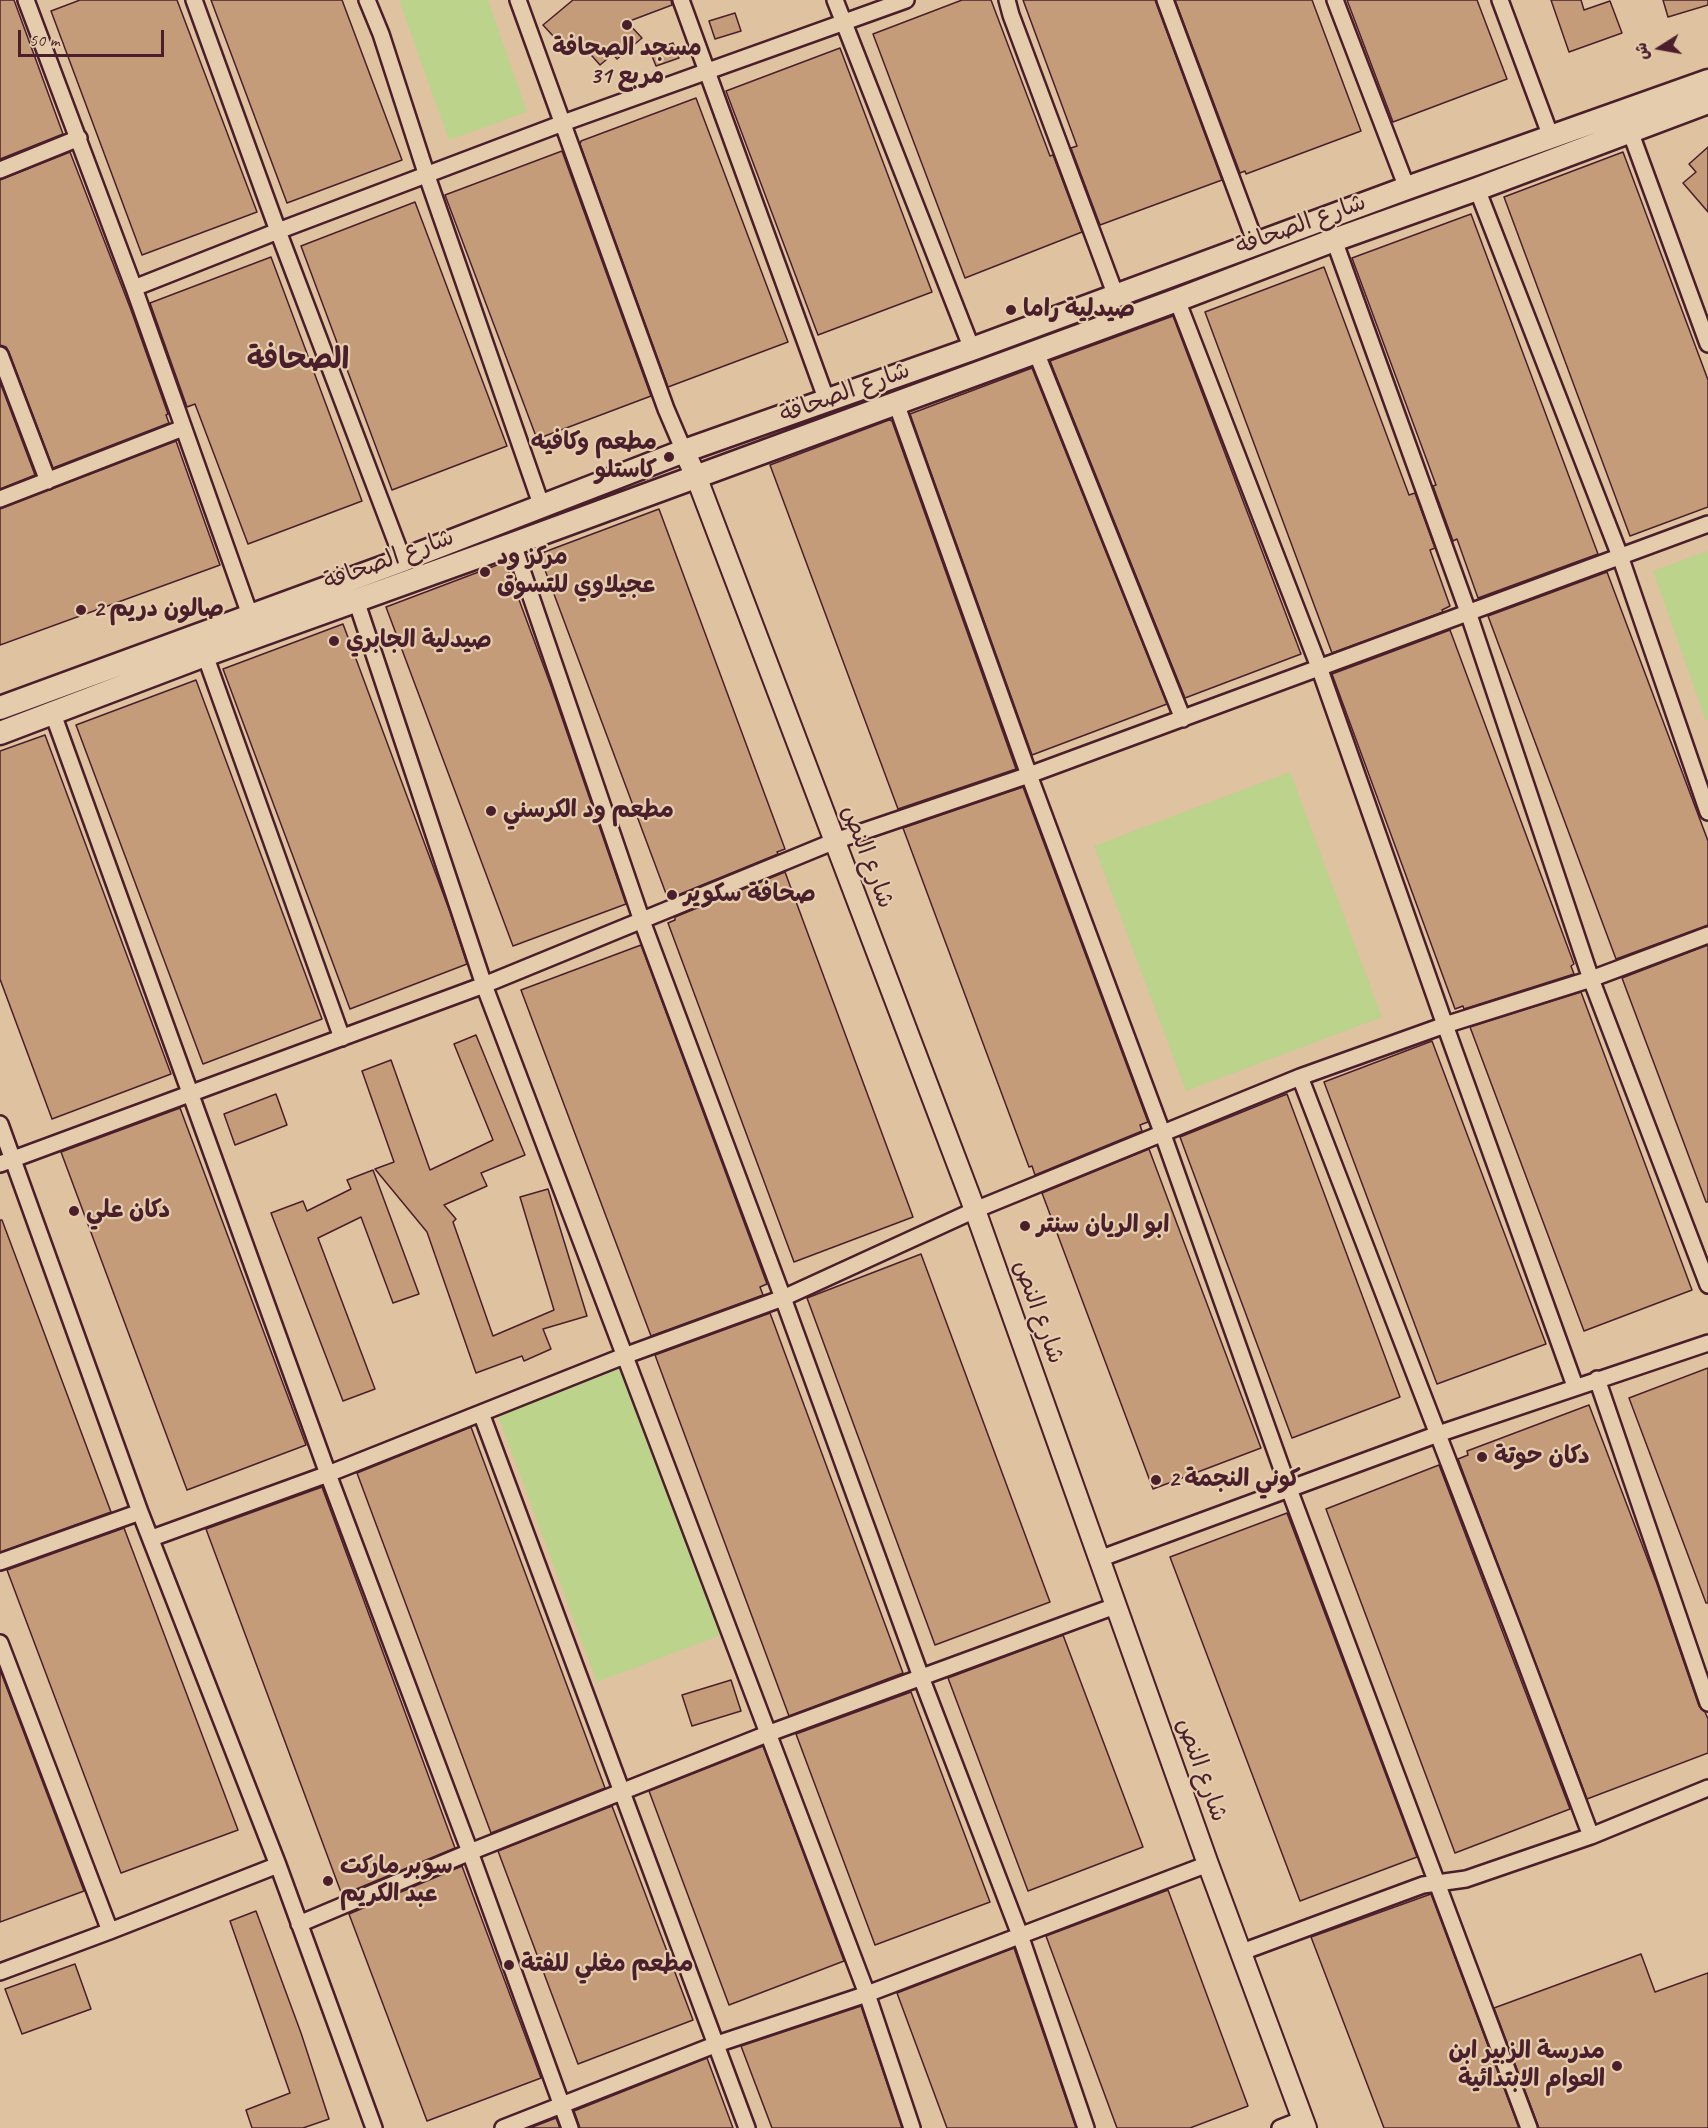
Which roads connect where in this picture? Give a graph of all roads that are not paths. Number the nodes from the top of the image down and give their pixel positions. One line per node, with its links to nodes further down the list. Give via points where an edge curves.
1 (26, 0): 19 (street)
2 (194, 0): 24 (street)
3 (367, 0): 21 (street)
4 (518, 0): 16 (street)
5 (681, 0): 13 (street)
6 (836, 0): 12 (street)
7 (906, 0): 12 (street)
8 (1007, 0): 28 (street)
9 (1165, 0): 26 (street)
10 (1335, 0): 22 (street)
11 (1500, 0): 18 (street)
12 (844, 23): 13 (street); 31 (street)
13 (707, 70): 16 (street); 34 (street)
14 (1708, 81): 18 (main road, شارع الصحافة)
15 (1708, 102): 17 (main road, شارع الصحافة)
16 (563, 123): 21 (street); 37 (street)
17 (1630, 131): 23 (main road, شارع الصحافة); 30 (street)
18 (1551, 137): 22 (main road, شارع الصحافة)
19 (79, 138): 20 (street); 27 (street)
20 (0, 170)
21 (427, 176): 24 (street); 41 (street)
22 (1407, 188): 26 (main road, شارع الصحافة)
23 (1477, 189): 25 (main road, شارع الصحافة); 44 (street)
24 (278, 231): 27 (street); 45 (street)
25 (1334, 240): 29 (main road, شارع الصحافة); 47 (street)
26 (1256, 244): 28 (main road, شارع الصحافة)
27 (134, 288): 36 (street)
28 (1116, 296): 31 (main road, شارع الصحافة)
29 (1177, 300): 32 (main road, شارع الصحافة); 50 (street)
30 (1708, 344)
31 (972, 349): 34 (main road, شارع الصحافة)
32 (1036, 351): 35 (main road, شارع الصحافة); 53 (street)
33 (0, 355): 39 (street)
34 (827, 401): 37 (main road, شارع الصحافة)
35 (896, 403): 38 (main road, شارع الصحافة); 55 (street)
36 (183, 428): 39 (street); 48 (street)
37 (684, 451): 38 (street, شارع النص); 41 (main road, شارع الصحافة)
38 (696, 476): 43 (main road, شارع الصحافة); 57 (street, شارع النص)
39 (48, 481): 40 (street)
40 (0, 499)
41 (542, 507): 45 (main road, شارع الصحافة)
42 (1708, 524): 44 (street)
43 (513, 544): 46 (main road, شارع الصحافة); 58 (street)
44 (1620, 556): 47 (street); 56 (street)
45 (403, 560): 48 (main road, شارع الصحافة)
46 (356, 600): 49 (main road, شارع الصحافة); 61 (street)
47 (1468, 612): 50 (street); 60 (street)
48 (250, 615): 51 (main road, شارع الصحافة)
49 (205, 655): 52 (main road, شارع الصحافة); 63 (street)
50 (1319, 667): 53 (street); 62 (street)
51 (0, 708)
52 (53, 714): 54 (main road, شارع الصحافة); 65 (street)
53 (1183, 719): 55 (street)
54 (0, 733)
55 (1029, 775): 57 (street); 67 (street)
56 (1708, 812)
57 (835, 842): 58 (street); 69 (street, شارع النص)
58 (642, 921): 61 (street); 71 (street)
59 (1708, 935): 60 (street)
60 (1591, 979): 62 (street); 70 (street)
61 (484, 985): 63 (street); 73 (street)
62 (1445, 1024): 64 (street); 75 (street)
63 (342, 1038): 65 (street)
64 (1300, 1077): 67 (street); 77 (street)
65 (190, 1093): 68 (street); 78 (street)
66 (0, 1124): 68 (street)
67 (1162, 1132): 69 (street); 79 (street)
68 (6, 1162): 80 (street)
69 (975, 1210): 71 (street); 82 (street, شارع النص)
70 (1708, 1285)
71 (783, 1298): 73 (street); 86 (street)
72 (1708, 1343): 74 (street)
73 (624, 1356): 76 (street); 88 (street)
74 (1597, 1379): 75 (street); 87 (street)
75 (1575, 1386): 77 (street)
76 (481, 1413): 78 (street); 90 (street)
77 (1438, 1434): 79 (street); 91 (street)
78 (328, 1474): 81 (street); 92 (street)
79 (1289, 1489): 82 (street); 95 (street)
80 (140, 1512): 81 (street); 83 (street)
81 (152, 1538): 94 (street)
82 (1099, 1559): 84 (street, شارع النص)
83 (0, 1562)
84 (1115, 1606): 86 (street); 93 (street, شارع النص)
85 (0, 1643): 97 (street)
86 (921, 1677): 88 (street); 98 (street)
87 (1708, 1703)
88 (767, 1734): 90 (street); 101 (street)
89 (1708, 1788): 91 (street)
90 (622, 1792): 92 (street); 102 (street)
91 (1591, 1836): 95 (street, via 1467,1879)
92 (470, 1852): 96 (street); 103 (street)
93 (1208, 1864): 98 (street); 99 (street, شارع النص)
94 (278, 1865): 96 (street); 97 (street)
95 (1437, 1883): 99 (street); 112 (street)
96 (298, 1924): 105 (street)
97 (110, 1931): 100 (street)
98 (1020, 1935): 101 (street); 110 (street)
99 (1242, 1952): 104 (street, شارع النص)
100 (0, 1972)
101 (867, 1994): 102 (street); 109 (street)
102 (717, 2044): 103 (street); 108 (street)
103 (561, 2104): 106 (street); 107 (street)
104 (1305, 2124): 111 (street)
105 (373, 2128)
106 (502, 2128)
107 (570, 2128)
108 (747, 2128)
109 (912, 2128)
110 (1086, 2128)
111 (1280, 2128)
112 (1529, 2128)

